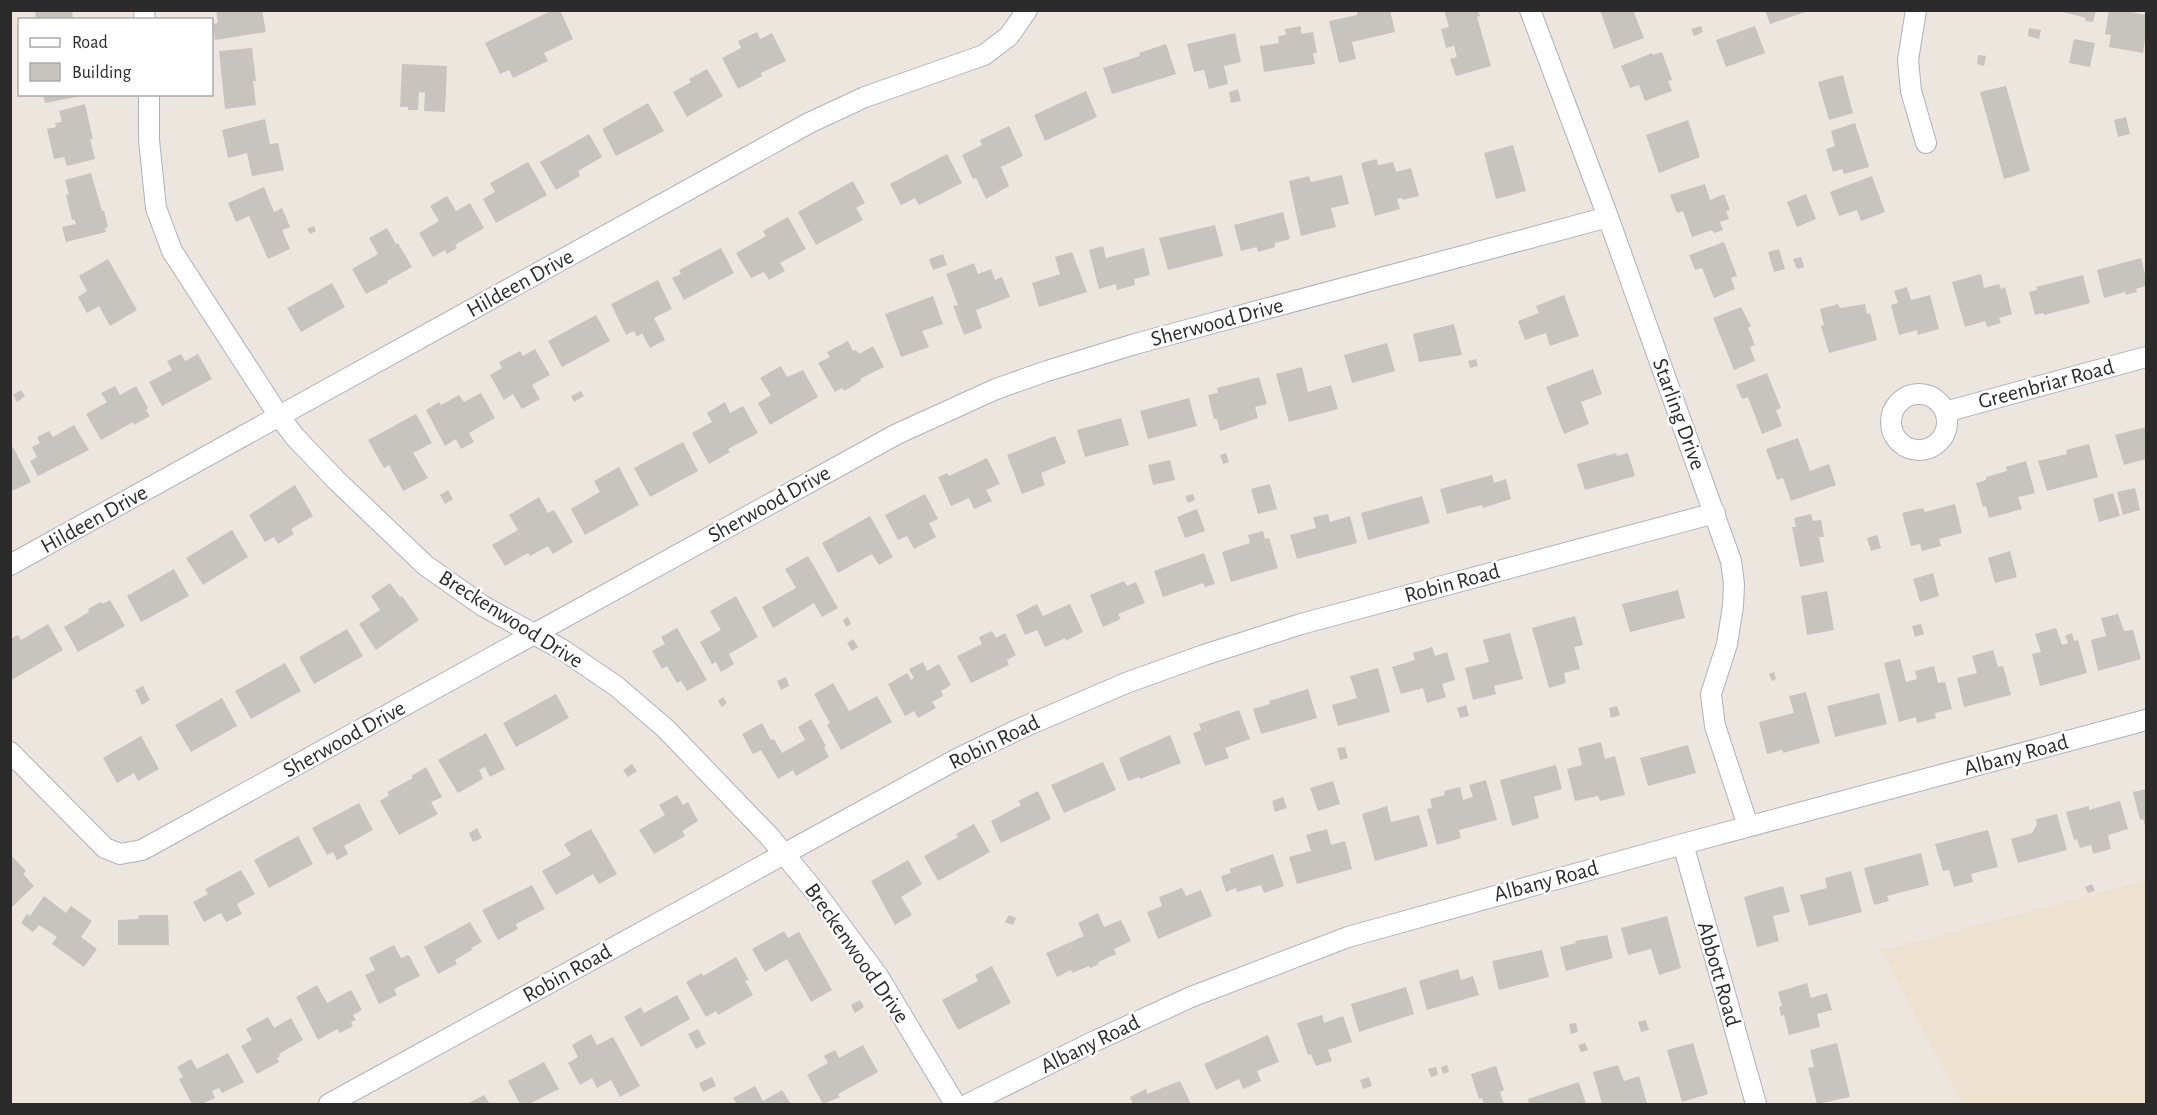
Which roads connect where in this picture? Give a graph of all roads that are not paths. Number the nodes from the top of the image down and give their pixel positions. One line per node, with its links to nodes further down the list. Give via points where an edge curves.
1 (1027, 10): 9 (street, Hildeen Drive, via 1009,36 984,55 865,97 809,123)
2 (1530, 10): 6 (street, Starling Drive)
3 (1916, 10): 5 (street, via 1908,60 1911,91)
4 (149, 96): 9 (street, Breckenwood Drive, via 151,169 160,222 172,251)
5 (1926, 143)
6 (1608, 217): 10 (street, Starling Drive); 12 (street, Sherwood Drive, via 1135,344 996,389 897,434)
7 (2146, 357): 8 (street, Greenbriar Road)
8 (1945, 412)
9 (279, 416): 11 (street, Hildeen Drive); 12 (street, Breckenwood Drive, via 336,480 425,565 483,606)
10 (1715, 513): 15 (street, Starling Drive, via 1731,561 1734,584 1731,627 1713,685 1712,710); 17 (street, Robin Road, via 1301,624 1126,683 957,759)
11 (10, 565)
12 (533, 634): 14 (street, Sherwood Drive, via 142,850 120,854 105,848); 17 (street, Breckenwood Drive, via 563,650 642,706)
13 (2146, 720): 15 (street, Albany Road)
14 (10, 752)
15 (1748, 826): 16 (street, Albany Road)
16 (1683, 844): 20 (street, Albany Road, via 1398,922 1289,958 1180,1002); 21 (street, Abbott Road)
17 (784, 853): 18 (street, Robin Road); 19 (street, Breckenwood Drive, via 878,976)
18 (329, 1104)
19 (955, 1104)
20 (969, 1104)
21 (1756, 1104)

